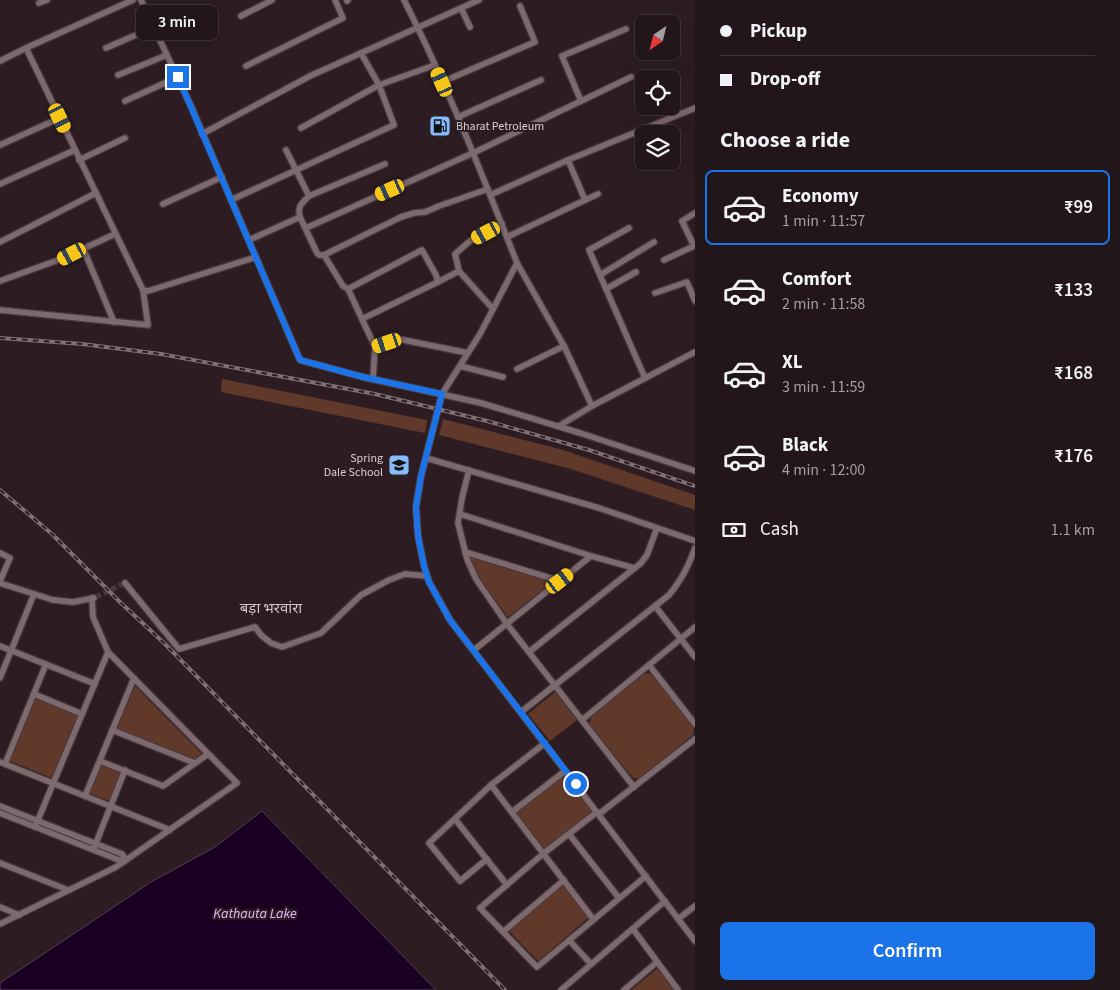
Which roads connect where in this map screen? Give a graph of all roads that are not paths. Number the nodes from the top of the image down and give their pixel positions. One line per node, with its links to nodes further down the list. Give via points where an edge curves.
1 (47, 0): 8 (street)
2 (133, 0): 16 (street)
3 (142, 0): 12 (street)
4 (272, 0): 11 (street)
5 (335, 0): 22 (street, via 343,18)
6 (404, 0): 13 (street)
7 (479, 0): 10 (street)
8 (39, 3)
9 (520, 6): 27 (street, via 535,42)
10 (460, 8): 13 (street); 14 (street)
11 (241, 16)
12 (154, 27): 17 (street); 19 (street)
13 (418, 28): 18 (street); 21 (street)
14 (470, 28)
15 (626, 30): 30 (street, via 562,56)
16 (26, 48): 20 (street); 33 (street)
17 (106, 48)
18 (361, 53): 28 (street); 35 (street, via 310,76)
19 (167, 55): 23 (street); 24 (street)
20 (0, 61)
21 (434, 65): 27 (street); 28 (street)
22 (246, 66)
23 (118, 75)
24 (178, 77): 29 (street); 35 (street)
25 (631, 77): 30 (street)
26 (542, 80): 32 (street)
27 (442, 82): 32 (street)
28 (379, 85): 34 (street); 44 (street, via 394,125)
29 (125, 101)
30 (581, 101): 40 (street)
31 (695, 108): 42 (street)
32 (458, 117): 40 (street)
33 (60, 118): 37 (street); 38 (street)
34 (301, 128)
35 (202, 134): 45 (street)
36 (125, 138): 41 (street)
37 (0, 144)
38 (75, 150): 41 (street); 46 (street)
39 (286, 150): 44 (street)
40 (473, 153): 47 (street); 57 (street)
41 (79, 160): 48 (street)
42 (568, 160): 47 (street); 52 (street)
43 (384, 164): 50 (street)
44 (296, 170): 50 (street); 51 (street)
45 (222, 178): 51 (street); 53 (street)
46 (0, 184)
47 (489, 192): 56 (street); 65 (street, via 401,217)
48 (96, 193): 59 (street); 62 (street)
49 (598, 194): 52 (street)
50 (309, 196): 55 (street, via 299,206)
51 (232, 200): 61 (street)
52 (585, 200): 60 (street)
53 (163, 204)
54 (695, 214): 67 (street, via 682,221 694,246)
55 (300, 217): 57 (street); 61 (street)
56 (502, 224): 60 (street); 69 (street, via 470,241 455,254)
57 (306, 228): 65 (street, via 317,253)
58 (629, 228): 71 (street, via 588,250)
59 (115, 234): 64 (street); 76 (street)
60 (507, 237): 68 (street)
61 (249, 240): 66 (street)
62 (0, 242)
63 (654, 242): 71 (street)
64 (83, 248): 72 (street); 82 (street)
65 (324, 255): 74 (street)
66 (256, 257): 76 (street); 91 (street, via 300,360)
67 (664, 260)
68 (517, 263): 79 (street); 83 (street)
69 (459, 271): 73 (street); 79 (street)
70 (636, 272): 75 (street)
71 (600, 275): 75 (street)
72 (0, 281)
73 (438, 282): 74 (street, via 422,250); 81 (street)
74 (348, 289): 81 (street)
75 (606, 289): 90 (street)
76 (143, 290): 82 (street, via 148,325)
77 (655, 294): 78 (street, via 687,282)
78 (695, 302)
79 (492, 309): 86 (street)
80 (0, 310): 82 (street)
81 (362, 319): 84 (street)
82 (114, 322)
83 (564, 346): 88 (street); 93 (street)
84 (375, 347): 86 (street, via 399,339); 91 (street)
85 (695, 352): 90 (street)
86 (468, 353): 87 (street)
87 (460, 366): 89 (street); 92 (street)
88 (517, 369)
89 (503, 377)
90 (645, 378): 93 (street)
91 (373, 379): 92 (street)
92 (442, 394): 94 (street); 95 (street)
93 (592, 406): 94 (street)
94 (559, 426): 96 (street)
95 (426, 458): 97 (street); 106 (street, via 416,507 418,536)
96 (694, 469)
97 (469, 470): 98 (street); 99 (street)
98 (460, 514): 102 (street, via 458,523); 104 (street)
99 (657, 528): 100 (street); 105 (street, via 647,554)
100 (695, 542)
101 (695, 548): 111 (street, via 682,580)
102 (465, 552): 107 (street); 112 (street, via 476,579)
103 (0, 553): 108 (street, via 10,558)
104 (591, 556): 105 (street); 107 (street)
105 (634, 568): 119 (street)
106 (427, 576): 109 (street, via 405,574 389,580 361,595 322,633 282,647 271,643 255,627 179,649); 117 (street, via 439,602)
107 (560, 581): 112 (street)
108 (0, 582): 110 (street)
109 (125, 583)
110 (34, 594): 116 (street); 118 (street, via 73,602 94,598 93,617)
111 (655, 606): 114 (street); 126 (street)
112 (507, 624): 117 (street); 119 (street)
113 (695, 627): 114 (street)
114 (681, 639): 120 (street); 122 (street)
115 (0, 646): 116 (street)
116 (12, 650): 121 (street); 123 (street)
117 (474, 650): 128 (street)
118 (108, 652): 124 (street); 125 (street)
119 (529, 652): 126 (street)
120 (695, 657)
121 (46, 664): 125 (street); 127 (street)
122 (649, 665): 130 (street); 131 (street)
123 (0, 678)
124 (134, 678): 132 (street); 135 (street)
125 (95, 684): 129 (street)
126 (554, 686): 128 (street); 130 (street)
127 (34, 694): 129 (street); 137 (street)
128 (521, 712): 134 (street)
129 (82, 714): 141 (street)
130 (582, 720): 143 (street)
131 (695, 724)
132 (112, 730): 136 (street); 138 (street)
133 (695, 739): 143 (street)
134 (544, 743): 140 (street); 142 (street)
135 (208, 754): 138 (street); 152 (street, via 237,784)
136 (100, 761): 139 (street); 144 (street)
137 (2, 763): 141 (street)
138 (195, 763): 139 (street, via 163,786)
139 (124, 770): 146 (street)
140 (565, 770): 147 (street); 149 (street)
141 (53, 783): 144 (street); 151 (street)
142 (491, 785): 147 (street); 150 (street)
143 (634, 787): 149 (street)
144 (85, 796): 146 (street)
145 (0, 806): 151 (street)
146 (110, 806): 152 (street); 154 (street)
147 (512, 812): 155 (street)
148 (0, 813): 151 (street)
149 (598, 813): 153 (street); 159 (street)
150 (455, 819): 156 (street); 156 (street, via 429,843 460,881)
151 (36, 824): 154 (street)
152 (170, 830): 157 (street)
153 (569, 834): 155 (street); 163 (street)
154 (94, 847): 157 (street, via 122,854)
155 (544, 853): 160 (street); 161 (street)
156 (487, 859): 161 (street)
157 (126, 860): 162 (street)
158 (0, 862): 162 (street)
159 (646, 876): 163 (street); 164 (street)
160 (564, 880): 168 (street); 172 (street)
161 (507, 885): 172 (street, via 480,908)
162 (68, 890): 167 (street)
163 (619, 898): 168 (street)
164 (665, 901): 169 (street); 171 (street)
165 (695, 906): 169 (street)
166 (0, 907): 167 (street)
167 (19, 915): 170 (street)
168 (594, 919): 173 (street)
169 (678, 919): 174 (street)
170 (0, 924)
171 (632, 928): 175 (street); 176 (street)
172 (504, 931): 173 (street, via 537,967)
173 (568, 940): 176 (street)
174 (695, 941)
175 (657, 962): 178 (street); 179 (street)
176 (591, 964): 177 (street)
177 (561, 990)
178 (624, 990)
179 (678, 990)

